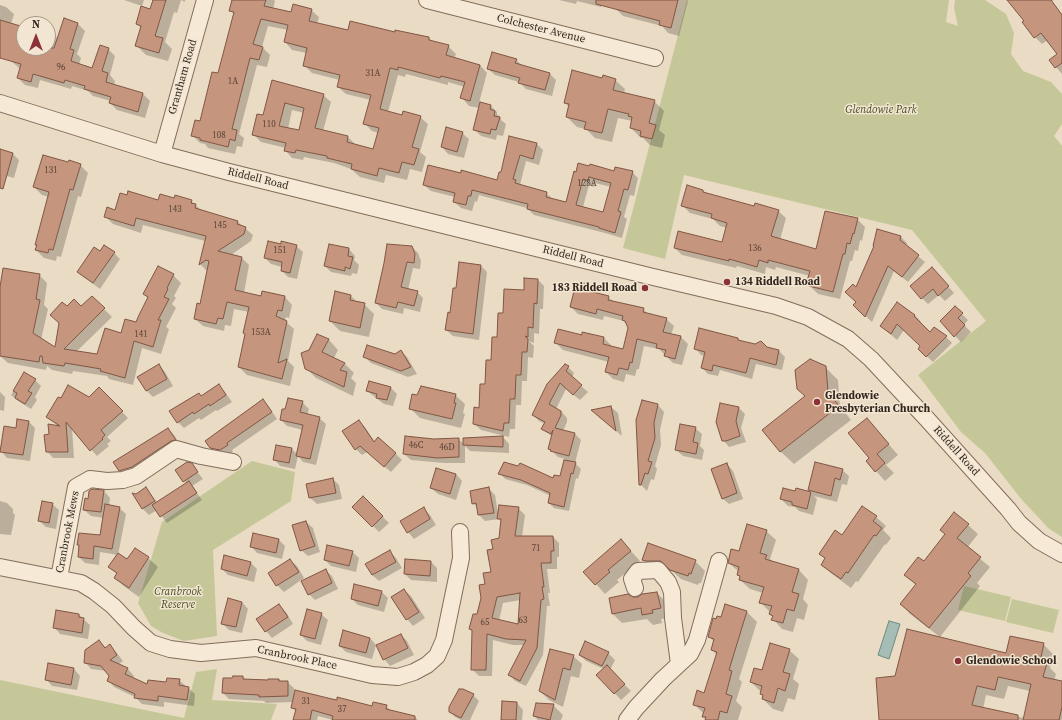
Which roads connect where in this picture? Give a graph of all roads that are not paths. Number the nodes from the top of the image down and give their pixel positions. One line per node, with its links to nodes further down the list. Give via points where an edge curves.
1 (205, 0): 5 (street, Grantham Road)
2 (427, 0): 3 (street, Colchester Avenue)
3 (655, 58)
4 (0, 103): 5 (street, Riddell Road)
5 (162, 154): 8 (street, Riddell Road, via 776,306 808,317 848,339 871,358 1019,523 1039,541)
6 (233, 462): 11 (street, Cranbrook Mews, via 176,449 136,476 123,480 90,479 76,487)
7 (460, 532): 11 (street, Cranbrook Place, via 462,558 444,640 437,656 427,665 398,677 372,675 256,648 201,653 170,650 151,643 94,591 81,584)
8 (1062, 554)
9 (719, 561): 13 (street, via 697,640 690,654)
10 (0, 567): 11 (street, Cranbrook Place)
11 (59, 578)
12 (635, 588): 13 (street, via 632,579 638,571 658,570 668,582 672,592)
13 (679, 664): 14 (street)
14 (627, 720)

